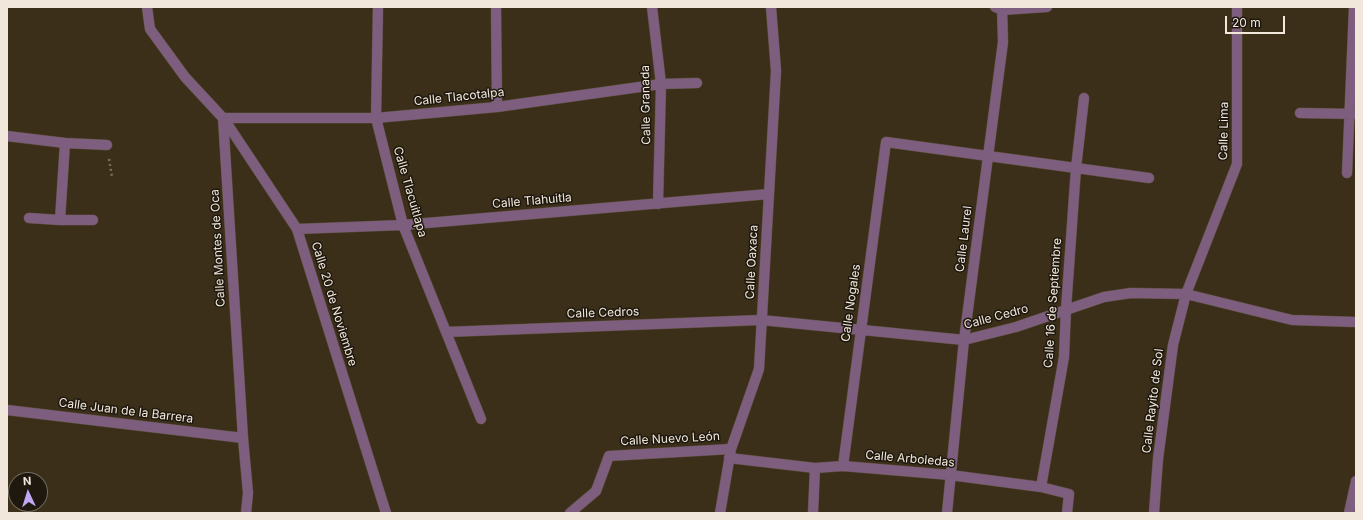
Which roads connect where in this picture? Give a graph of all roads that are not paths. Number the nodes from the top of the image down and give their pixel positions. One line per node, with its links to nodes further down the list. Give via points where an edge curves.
1 (147, 7): 16 (street, via 150,29 185,78)
2 (378, 7): 17 (street, Calle Tlacuitlapa)
3 (496, 7): 13 (street)
4 (652, 7): 11 (street, Calle Granada)
5 (771, 7): 25 (street, Calle Oaxaca, via 776,70)
6 (1047, 7): 9 (street)
7 (1237, 7): 32 (street, Calle Lima, via 1237,164)
8 (1354, 7): 15 (street)
9 (1000, 8): 21 (street, Calle Laurel, via 1003,42)
10 (697, 83): 11 (street, Calle Tlacotalpa)
11 (661, 84): 13 (street, Calle Tlacotalpa); 26 (street, Calle Granada)
12 (1084, 98): 22 (street, Calle 16 de Septiembre)
13 (497, 107): 17 (street, Calle Tlacotalpa)
14 (1300, 113): 15 (street)
15 (1353, 114): 23 (street)
16 (223, 118): 17 (street, Calle Tlacotalpa); 31 (street, Calle 20 de Noviembre); 41 (street, Calle Montes de Oca)
17 (376, 118): 30 (street, Calle Tlacuitlapa)
18 (7, 136): 19 (street)
19 (65, 143): 20 (street); 28 (street)
20 (107, 145)
21 (988, 156): 22 (street); 36 (street, Calle Nogales, via 886,142); 38 (street, Calle Laurel)
22 (1076, 168): 24 (street); 33 (street, Calle 16 de Septiembre)
23 (1347, 173)
24 (1149, 178)
25 (769, 194): 26 (street, Calle Tlahuitla); 34 (street, Calle Oaxaca)
26 (658, 204): 30 (street, Calle Tlahuitla)
27 (29, 218): 28 (street)
28 (60, 220): 29 (street)
29 (93, 220)
30 (403, 225): 31 (street, Calle Tlahuitla); 37 (street, Calle Tlacuitlapa)
31 (297, 229): 49 (street, Calle 20 de Noviembre)
32 (1186, 294): 33 (street, Calle Cedro, via 1131,293 1104,297); 35 (street, Calle Cedro, via 1292,320); 55 (street, Calle Rayito de Sol, via 1173,345 1158,459)
33 (1066, 309): 38 (street, Calle Cedro, via 1016,327); 47 (street, Calle 16 de Septiembre, via 1064,357)
34 (761, 320): 36 (street, Calle Cedro); 37 (street, Calle Cedros); 42 (street, Calle Oaxaca, via 758,369)
35 (1356, 322)
36 (861, 330): 38 (street, Calle Cedro); 43 (street, Calle Nogales)
37 (446, 332): 40 (street, Calle Tlacuitlapa)
38 (964, 340): 45 (street, Calle Laurel)
39 (7, 410): 41 (street, Calle Juan de la Barrera)
40 (481, 420)
41 (243, 438): 48 (street, Calle Montes de Oca, via 248,493)
42 (730, 453): 44 (street, Calle Arboledas); 50 (street, Calle Nuevo León, via 609,456 596,491); 51 (street, Calle Oaxaca)
43 (843, 466): 44 (street, Calle Arboledas); 45 (street, Calle Arboledas)
44 (815, 468): 52 (street)
45 (950, 475): 47 (street, Calle Arboledas); 53 (street, Calle Laurel)
46 (1356, 481): 56 (street)
47 (1041, 487): 54 (street, Calle Arboledas, via 1069,494)
48 (246, 513)
49 (386, 513)
50 (570, 513)
51 (720, 513)
52 (813, 513)
53 (947, 513)
54 (1066, 513)
55 (1154, 513)
56 (1349, 513)

